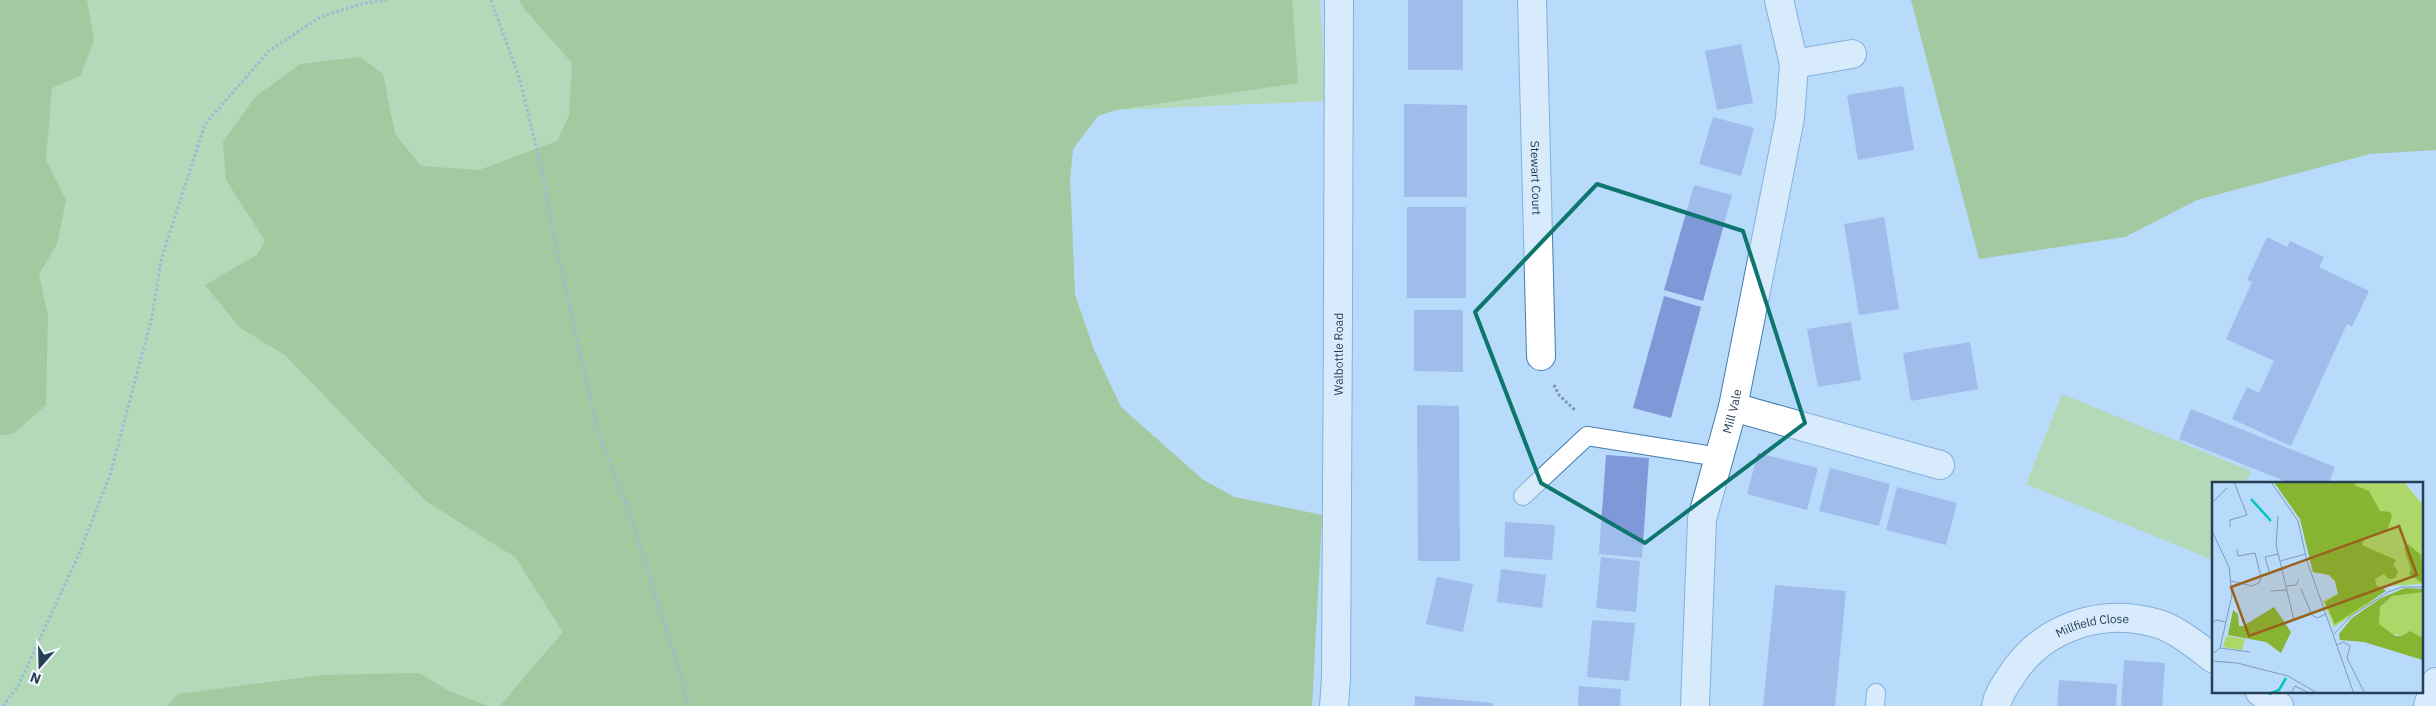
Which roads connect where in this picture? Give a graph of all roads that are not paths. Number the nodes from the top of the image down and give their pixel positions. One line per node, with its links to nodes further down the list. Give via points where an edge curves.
1 (1339, 0): 14 (street, Walbottle Road, via 1339,484)
2 (1532, 0): 6 (street, Stewart Court)
3 (1779, 0): 5 (street, Mill Vale)
4 (1852, 54): 5 (street)
5 (1794, 64): 7 (street, Mill Vale, via 1790,118)
6 (1541, 356)
7 (1733, 407): 8 (street, Mill Vale); 9 (street)
8 (1718, 457): 10 (lane, via 1587,436); 15 (street, Mill Vale, via 1702,519)
9 (1940, 465)
10 (1523, 496)
11 (2212, 658): 16 (street, Millfield Close, via 2157,623 2126,617 2091,620 2063,629 2034,648 2015,669)
12 (2436, 682): 18 (street)
13 (2263, 694): 17 (street)
14 (1334, 706)
15 (1695, 706)
16 (1996, 706)
17 (2279, 706)
18 (2428, 706)

